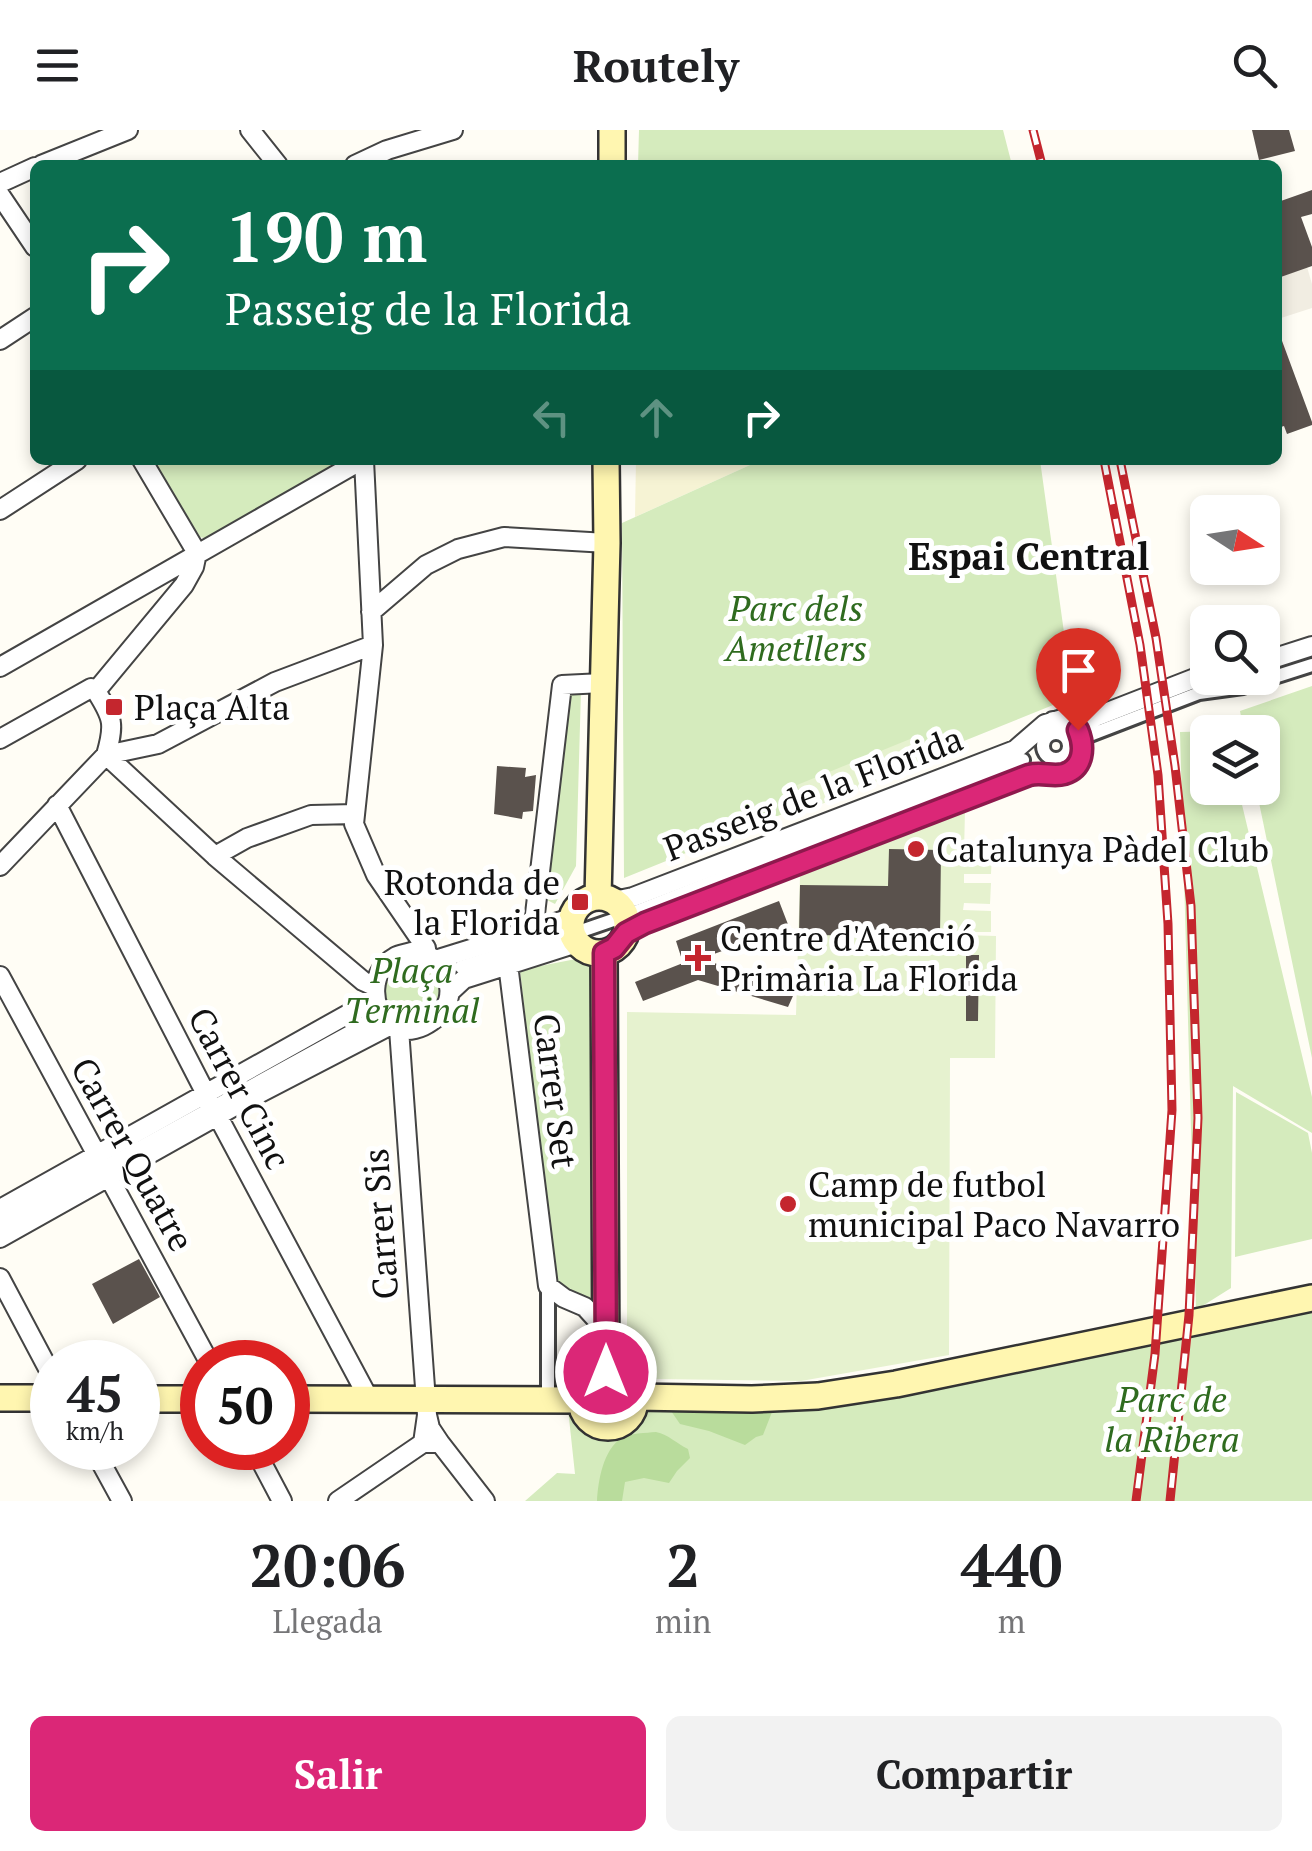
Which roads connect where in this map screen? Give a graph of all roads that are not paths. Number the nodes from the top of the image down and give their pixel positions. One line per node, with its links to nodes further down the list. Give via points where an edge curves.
1 (128, 130): 5 (street)
2 (250, 130): 6 (street)
3 (454, 130): 7 (street)
4 (612, 130): 8 (main road)
5 (53, 160)
6 (274, 160)
7 (366, 160)
8 (612, 160)
9 (30, 169): 10 (street)
10 (1, 180): 11 (street)
11 (30, 237)
12 (30, 320): 13 (street)
13 (0, 340)
14 (70, 465): 19 (street)
15 (145, 465): 21 (street)
16 (354, 465): 21 (street)
17 (363, 465): 22 (street)
18 (606, 465): 20 (main road)
19 (0, 510)
20 (606, 543): 22 (street, via 504,537 458,549 426,565); 29 (main road)
21 (197, 553): 27 (street); 30 (street, via 184,584)
22 (371, 612): 23 (street)
23 (372, 645): 36 (street, via 275,682 158,744); 39 (street)
24 (1312, 646): 25 (street)
25 (1280, 656)
26 (1312, 665): 33 (street, Passeig de la Florida, via 1243,687 1198,692)
27 (0, 667)
28 (1190, 679): 31 (street, Passeig de la Florida)
29 (603, 683): 42 (main road); 43 (street, via 562,685)
30 (96, 691): 34 (street); 36 (street, via 113,731)
31 (1095, 716): 32 (street, Passeig de la Florida); 33 (street, Passeig de la Florida)
32 (1053, 722): 33 (street, via 1069,723); 35 (street, Passeig de la Florida, via 1038,729)
33 (1077, 738): 35 (street, Passeig de la Florida, via 1050,734); 35 (street, Passeig de la Florida, via 1082,758 1065,774 1053,775)
34 (0, 739)
35 (1039, 754): 42 (street, Passeig de la Florida, via 1015,750 633,897); 42 (street, Passeig de la Florida, via 1029,775 645,923)
36 (106, 755): 38 (street); 40 (street)
37 (1022, 760): 42 (street, Passeig de la Florida)
38 (57, 805): 41 (street); 52 (street, Carrer Cinc)
39 (355, 814): 40 (street, via 312,815); 46 (street, via 376,875)
40 (215, 856): 51 (street, via 363,982)
41 (0, 866)
42 (617, 913): 44 (main road, via 584,900); 45 (main road, via 614,948)
43 (533, 931): 44 (street); 46 (street)
44 (575, 931): 45 (main road, via 592,952); 47 (street); 48 (street)
45 (604, 953): 60 (main road)
46 (431, 957): 50 (street, via 446,974); 51 (street, via 411,952 380,971)
47 (508, 964): 50 (street, via 464,979); 58 (street, Carrer Set)
48 (461, 967)
49 (0, 976): 53 (street, Carrer Quatre)
50 (450, 992): 51 (street, via 446,1007 426,1026)
51 (383, 1011): 52 (street); 52 (street); 71 (street, Carrer Sis)
52 (212, 1106): 53 (street); 68 (street, Carrer Cinc)
53 (103, 1166): 54 (street); 55 (street); 56 (street); 62 (street, Carrer Quatre)
54 (0, 1209)
55 (0, 1224)
56 (0, 1238)
57 (0, 1278): 61 (street)
58 (548, 1286): 60 (street, via 584,1307); 70 (street, Carrer Set)
59 (1312, 1298): 64 (main road, via 818,1396)
60 (606, 1330): 63 (main road)
61 (33, 1340)
62 (196, 1340)
63 (606, 1372): 64 (main road, via 626,1378); 69 (main road, via 588,1380)
64 (636, 1397): 69 (main road, via 631,1414 617,1426 600,1426 585,1416)
65 (0, 1398): 66 (main road)
66 (30, 1398)
67 (310, 1399): 68 (main road)
68 (369, 1399): 71 (main road)
69 (580, 1400): 70 (main road)
70 (548, 1404): 71 (main road)
71 (426, 1406): 72 (street, Carrer Sis)
72 (431, 1443): 77 (street); 78 (street)
73 (105, 1470): 75 (street)
74 (266, 1470): 76 (street)
75 (122, 1501)
76 (282, 1501)
77 (338, 1501)
78 (485, 1501)

